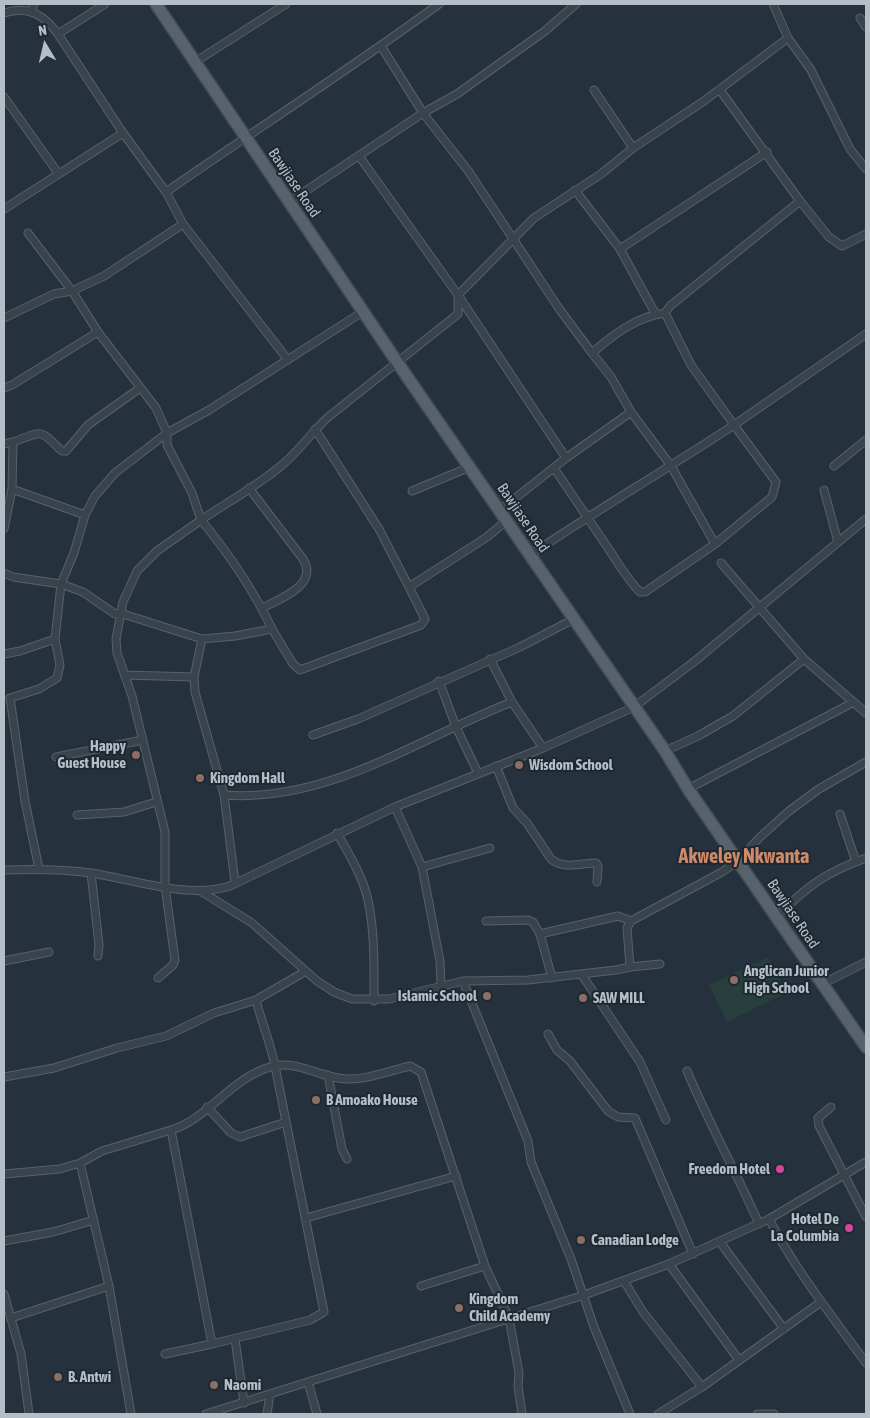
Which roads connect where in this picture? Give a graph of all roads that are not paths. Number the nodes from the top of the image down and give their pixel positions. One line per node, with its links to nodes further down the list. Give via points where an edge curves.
1 (34, 4): 8 (street)
2 (106, 4): 12 (street)
3 (156, 4): 15 (main road, Bawjiase Road)
4 (286, 4): 15 (street)
5 (439, 4): 14 (street)
6 (576, 4): 19 (street, via 537,37 457,94)
7 (773, 4): 13 (street)
8 (31, 11): 9 (street); 12 (street, via 42,16)
9 (4, 13)
10 (860, 18): 11 (street)
11 (866, 27)
12 (58, 34): 20 (street)
13 (788, 38): 17 (street); 25 (street, via 811,70 850,149)
14 (381, 46): 19 (street); 21 (street)
15 (195, 62): 21 (main road, Bawjiase Road)
16 (594, 90): 22 (street)
17 (720, 90): 22 (street); 23 (street)
18 (5, 101): 26 (street)
19 (423, 113): 24 (street); 35 (street, via 469,172)
20 (123, 133): 26 (street); 28 (street)
21 (245, 137): 28 (street); 30 (main road, Bawjiase Road)
22 (633, 148): 27 (street)
23 (767, 152): 29 (street); 36 (street)
24 (359, 156): 30 (street); 38 (street)
25 (866, 169)
26 (58, 173): 31 (street)
27 (575, 190): 35 (street, via 534,218); 36 (street)
28 (166, 192): 32 (street)
29 (800, 201): 34 (street, via 829,236 842,246); 41 (street, via 708,274)
30 (288, 202): 39 (main road, Bawjiase Road)
31 (4, 209)
32 (183, 224): 37 (street, via 104,276); 46 (street)
33 (28, 233): 37 (street)
34 (866, 234)
35 (513, 240): 38 (street); 45 (street)
36 (620, 249): 40 (street)
37 (72, 291): 42 (street, via 54,294); 43 (street)
38 (458, 295): 47 (street, via 458,314); 57 (street)
39 (364, 311): 46 (street); 47 (main road, Bawjiase Road)
40 (655, 313): 41 (street); 45 (street, via 624,329)
41 (665, 313): 51 (street, via 691,365)
42 (4, 318)
43 (98, 332): 48 (street); 49 (street)
44 (866, 334): 51 (street)
45 (592, 353): 50 (street, via 611,377)
46 (288, 360): 53 (street)
47 (397, 362): 52 (street); 58 (main road, Bawjiase Road)
48 (4, 388)
49 (140, 388): 53 (street, via 156,408); 55 (street, via 88,425 66,451 39,432)
50 (631, 412): 57 (street); 59 (street)
51 (734, 424): 59 (street); 74 (street, via 776,482 776,487 772,497)
52 (315, 429): 62 (street, via 300,449); 79 (street, via 379,529)
53 (167, 433): 67 (street, via 113,476 95,496); 70 (street, via 167,445)
54 (866, 440): 60 (street)
55 (13, 442): 56 (street); 63 (street)
56 (4, 444)
57 (566, 458): 61 (street)
58 (470, 466): 65 (street); 66 (main road, Bawjiase Road)
59 (671, 466): 68 (street); 74 (street)
60 (834, 466)
61 (554, 468): 66 (street); 68 (street)
62 (249, 488): 70 (street); 81 (street, via 303,560 308,572 307,579 294,592)
63 (12, 489): 67 (street); 72 (street)
64 (824, 490): 73 (street)
65 (412, 491)
66 (499, 511): 71 (main road, Bawjiase Road)
67 (85, 515): 78 (street)
68 (587, 517): 74 (street, via 640,592 645,592); 75 (street)
69 (866, 519): 73 (street)
70 (202, 520): 81 (street, via 227,552); 82 (street, via 157,550 137,571)
71 (506, 520): 75 (main road, Bawjiase Road); 79 (street, via 472,548)
72 (4, 529)
73 (838, 542): 80 (street)
74 (715, 544)
75 (530, 554): 83 (main road, Bawjiase Road)
76 (721, 563): 80 (street)
77 (4, 573): 78 (street)
78 (61, 584): 82 (street, via 83,592 115,614); 85 (street)
79 (408, 587): 84 (street, via 425,619 421,625 300,670)
80 (759, 606): 89 (street); 96 (street, via 695,661)
81 (262, 608): 84 (street)
82 (120, 613): 86 (street); 90 (street, via 117,653)
83 (574, 619): 88 (street); 96 (main road, Bawjiase Road)
84 (272, 629): 86 (street)
85 (55, 639): 87 (street); 93 (street, via 60,665 57,678)
86 (202, 639): 91 (street)
87 (4, 654)
88 (490, 659): 92 (street); 94 (street)
89 (804, 659): 95 (street); 102 (street, via 733,716)
90 (125, 675): 91 (street); 100 (street)
91 (194, 677): 108 (street, via 195,692)
92 (439, 681): 98 (street); 99 (street, via 358,719)
93 (7, 699): 119 (street, via 24,800)
94 (512, 702): 98 (street); 101 (street)
95 (854, 702): 97 (street); 107 (street)
96 (634, 707): 101 (street); 102 (main road, Bawjiase Road)
97 (866, 713)
98 (456, 727): 106 (street); 108 (street, via 406,752 313,786 275,794)
99 (313, 735)
100 (143, 740): 103 (street); 109 (street)
101 (543, 748): 105 (street)
102 (665, 751): 107 (main road, Bawjiase Road)
103 (56, 757)
104 (866, 762): 116 (street, via 819,789 789,812 758,838)
105 (496, 766): 106 (street); 123 (street, via 513,808 551,859 565,865 596,863)
106 (478, 773): 110 (street)
107 (688, 790): 116 (main road, Bawjiase Road)
108 (224, 795): 122 (street)
109 (156, 802): 112 (street, via 124,812); 124 (street, via 165,832)
110 (395, 807): 113 (street); 118 (street)
111 (840, 814): 117 (street)
112 (77, 815)
113 (337, 833): 122 (street); 144 (street, via 352,859 368,899 374,947)
114 (490, 848): 118 (street)
115 (866, 858): 117 (street)
116 (738, 861): 126 (main road, Bawjiase Road); 128 (street)
117 (856, 862): 126 (street, via 808,886)
118 (422, 867): 142 (street, via 440,961)
119 (40, 869): 120 (street); 121 (street)
120 (4, 870)
121 (91, 873): 124 (street); 131 (street, via 100,945)
122 (235, 882): 125 (street, via 218,890)
123 (597, 882)
124 (165, 886): 125 (street); 138 (street, via 175,960)
125 (202, 892): 136 (street, via 252,923)
126 (776, 916): 141 (main road, Bawjiase Road)
127 (486, 921): 129 (street, via 528,920)
128 (631, 922): 129 (street, via 618,916); 135 (street, via 627,928)
129 (540, 934): 139 (street)
130 (49, 952): 132 (street)
131 (98, 956)
132 (4, 961)
133 (866, 962): 141 (street)
134 (660, 964): 135 (street)
135 (630, 967): 137 (street)
136 (306, 971): 143 (street); 144 (street, via 347,998)
137 (582, 975): 139 (street); 153 (street, via 640,1062)
138 (158, 978)
139 (552, 978): 140 (street, via 510,982)
140 (463, 981): 142 (street); 176 (street, via 528,1141 531,1162)
141 (822, 984): 146 (main road, Bawjiase Road)
142 (441, 985): 144 (street)
143 (256, 1000): 147 (street); 150 (street, via 214,1013 166,1036 54,1068)
144 (374, 1001)
145 (548, 1034): 169 (street, via 557,1050 570,1060 608,1111 618,1117 635,1118)
146 (866, 1047)
147 (275, 1066): 149 (street); 151 (street, via 243,1080); 154 (street)
148 (687, 1071): 166 (street)
149 (328, 1075): 156 (street, via 342,1149); 161 (street, via 352,1078 410,1066 416,1068 421,1072)
150 (4, 1077)
151 (207, 1107): 154 (street, via 231,1133 240,1138); 155 (street, via 192,1122)
152 (831, 1107): 160 (street, via 818,1118 818,1122)
153 (666, 1120)
154 (286, 1122): 162 (street)
155 (171, 1130): 158 (street, via 102,1151); 182 (street)
156 (347, 1159)
157 (866, 1162): 160 (street)
158 (80, 1163): 159 (street, via 51,1170); 165 (street)
159 (4, 1174)
160 (843, 1175): 163 (street); 164 (street)
161 (456, 1176): 162 (street); 171 (street)
162 (306, 1218): 181 (street, via 324,1312 310,1320)
163 (866, 1218)
164 (769, 1219): 166 (street); 177 (street)
165 (94, 1220): 167 (street); 173 (street)
166 (759, 1224): 168 (street)
167 (4, 1241)
168 (720, 1242): 169 (street); 180 (street)
169 (693, 1254): 170 (street)
170 (669, 1264): 172 (street); 184 (street)
171 (485, 1266): 174 (street); 179 (street)
172 (624, 1281): 176 (street); 187 (street)
173 (109, 1286): 178 (street); 191 (street)
174 (421, 1286)
175 (4, 1294): 178 (street)
176 (584, 1296): 179 (street); 196 (street)
177 (821, 1302): 180 (street); 185 (street)
178 (11, 1318): 190 (street, via 21,1354)
179 (509, 1318): 186 (street); 195 (street, via 519,1373)
180 (784, 1329): 184 (street)
181 (235, 1339): 182 (street); 189 (street)
182 (212, 1344): 183 (street)
183 (166, 1354)
184 (739, 1360): 187 (street)
185 (866, 1363)
186 (308, 1382): 188 (street); 194 (street)
187 (702, 1387): 197 (street)
188 (270, 1394): 189 (street); 193 (street)
189 (244, 1403): 192 (street)
190 (29, 1414)
191 (131, 1414)
192 (206, 1414)
193 (267, 1414)
194 (316, 1414)
195 (522, 1414)
196 (630, 1414)
197 (658, 1414)
198 (758, 1414): 199 (street)
199 (774, 1414)

